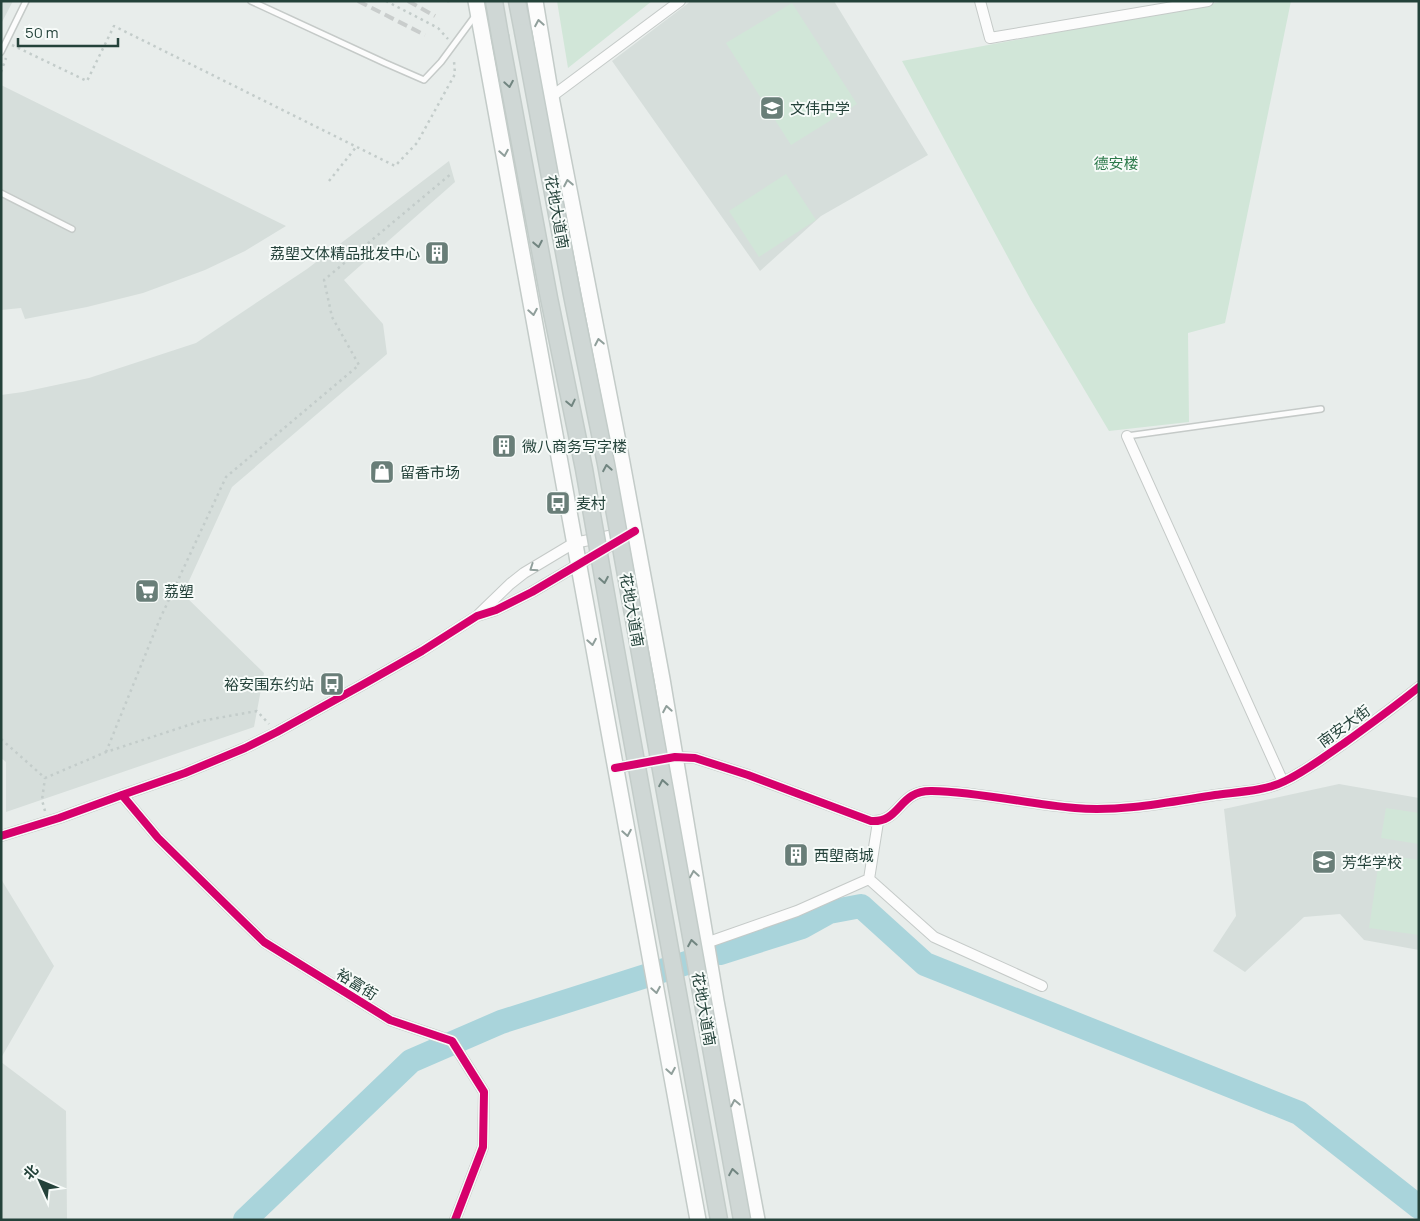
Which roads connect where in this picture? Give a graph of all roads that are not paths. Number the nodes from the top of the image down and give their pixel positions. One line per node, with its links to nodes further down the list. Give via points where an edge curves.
1 (26, 1): 10 (lane)
2 (251, 1): 9 (lane, via 424,80 441,62)
3 (494, 1): 32 (main road, 花地大道南, one-way to 32, bridge, via 586,478)
4 (519, 1): 33 (main road, 花地大道南, one-way to 4, bridge, via 608,473)
5 (535, 1): 11 (main road, 花地大道南, one-way to 5)
6 (680, 1): 11 (street)
7 (980, 1): 8 (street, via 990,38)
8 (1208, 1)
9 (477, 6): 17 (main road, one-way to 17)
10 (1, 52)
11 (551, 97): 16 (main road, 花地大道南, one-way to 11)
12 (1, 193): 13 (lane)
13 (72, 229)
14 (1321, 409): 15 (lane)
15 (1127, 436): 23 (street)
16 (635, 531): 17 (street); 18 (street); 21 (main road, 花地大道南, one-way to 16)
17 (574, 543): 18 (main road); 19 (street, one-way to 19, via 524,573)
18 (578, 565): 19 (street, via 514,602); 22 (main road, one-way to 22)
19 (477, 616): 24 (street, via 422,651 277,732 214,761)
20 (1419, 687): 23 (street, 南安大街, via 1322,759)
21 (675, 757): 22 (street); 25 (street, via 695,758 723,766); 28 (main road, 花地大道南, one-way to 21)
22 (615, 768): 31 (main road, one-way to 31)
23 (1284, 782): 25 (street, 南安大街, via 1230,793 1099,809 1061,807 960,792 921,792 908,797 890,817)
24 (122, 795): 26 (street); 30 (street, 裕富街, via 158,838 264,942 390,1020 452,1041 484,1092 482,1147)
25 (878, 822): 27 (street)
26 (1, 836)
27 (869, 879): 28 (street, via 798,911); 29 (street, via 934,937)
28 (706, 943): 34 (main road, 花地大道南, one-way to 28)
29 (1042, 986)
30 (455, 1220)
31 (698, 1220)
32 (718, 1220)
33 (742, 1220)
34 (758, 1220)

